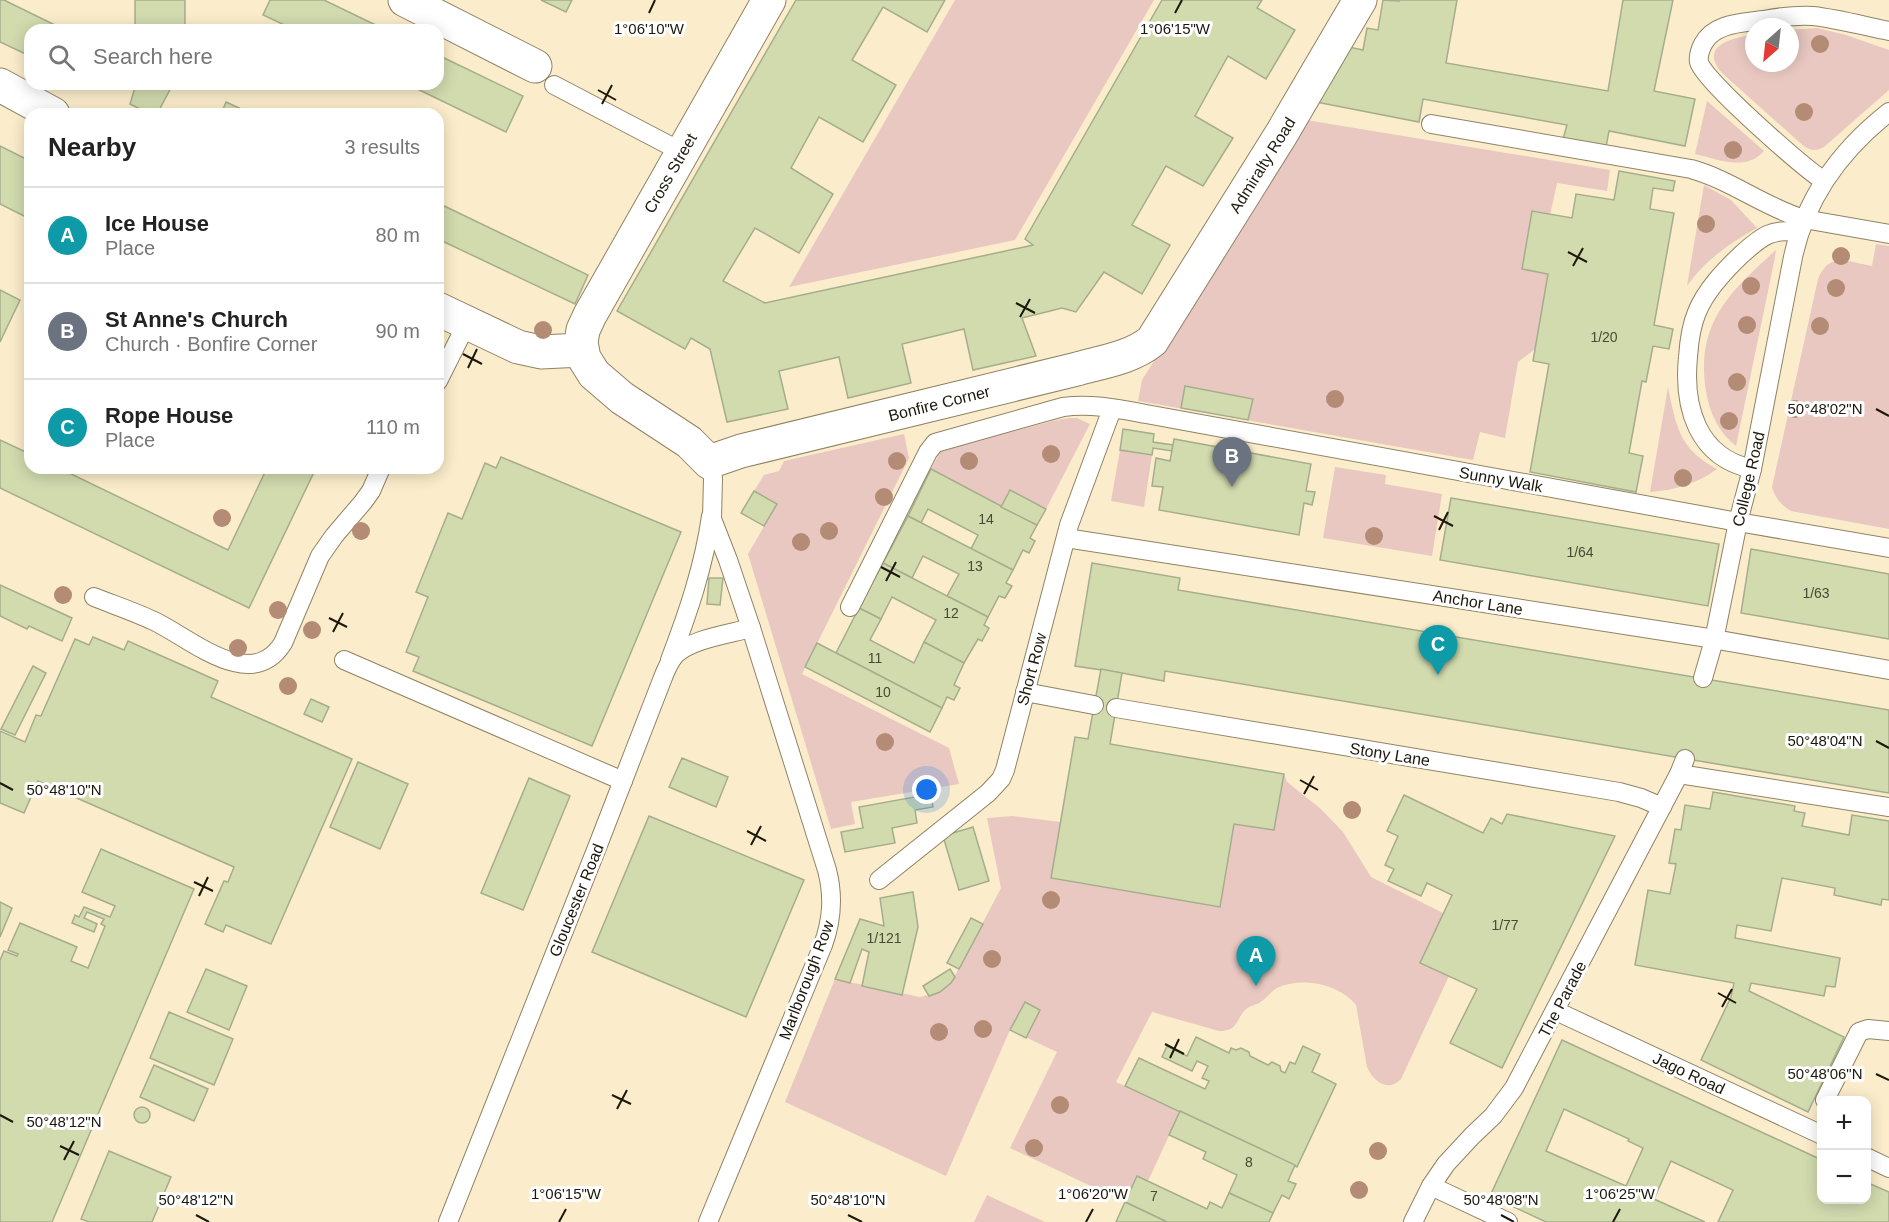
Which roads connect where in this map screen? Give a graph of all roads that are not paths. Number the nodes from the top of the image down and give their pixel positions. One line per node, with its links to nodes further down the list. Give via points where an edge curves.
1 (405, 0): 5 (street)
2 (769, 0): 10 (street, Cross Street)
3 (1360, 0): 16 (street, Admiralty Road)
4 (1889, 32): 11 (lane, via 1827,18 1788,16 1727,26 1707,37 1700,49 1699,62 1712,82)
5 (545, 75): 10 (lane)
6 (0, 86): 7 (street)
7 (42, 108)
8 (1889, 112): 11 (lane, College Road, via 1848,150)
9 (1431, 124): 12 (lane, via 1691,169 1778,210)
10 (682, 152): 17 (street, Cross Street, via 590,315)
11 (1824, 181): 12 (lane, College Road)
12 (1801, 226): 13 (lane); 21 (lane, College Road); 21 (lane, via 1759,240 1734,262 1703,301 1689,342 1688,390 1695,424 1710,447 1724,459)
13 (1889, 234)
14 (444, 312): 15 (street)
15 (467, 323): 17 (street, via 531,350); 18 (lane)
16 (1160, 329): 20 (street, Bonfire Corner, via 1143,349 1131,354)
17 (582, 350): 20 (street, via 594,374 614,392 689,442)
18 (444, 369)
19 (1113, 409): 24 (lane, Sunny Walk); 25 (lane, Short Row); 28 (lane, Sunny Walk, via 1063,407 935,443)
20 (709, 462): 23 (lane, via 713,478)
21 (1752, 468): 24 (lane, College Road)
22 (378, 474): 27 (lane, via 371,491 320,556 282,643 276,654 266,660 242,664 225,660 153,621)
23 (711, 514): 29 (lane, Marlborough Row); 32 (lane, via 699,574)
24 (1738, 522): 26 (lane, Sunny Walk); 30 (lane, College Road)
25 (1066, 538): 30 (lane, Anchor Lane); 35 (lane, Short Row)
26 (1889, 548)
27 (94, 597)
28 (850, 607)
29 (751, 628): 32 (lane, Gloucester Road, via 688,646 675,654); 50 (lane, Marlborough Row, via 827,870 832,909 823,945)
30 (1714, 640): 33 (lane, Anchor Lane); 34 (lane)
31 (344, 660): 38 (lane)
32 (667, 669): 38 (lane, Gloucester Road)
33 (1889, 670)
34 (1702, 678)
35 (1025, 692): 36 (lane); 41 (lane, Short Row, via 1009,759 1000,779 988,793)
36 (1094, 705)
37 (1116, 708): 39 (lane, Stony Lane, via 1603,789)
38 (622, 781): 49 (lane, Gloucester Road)
39 (1662, 807): 40 (lane, The Parade, via 1682,766); 42 (lane, The Parade)
40 (1889, 807)
41 (879, 880)
42 (1556, 1011): 45 (lane, Jago Road); 48 (lane, The Parade, via 1501,1108 1454,1153)
43 (1889, 1031): 44 (lane, via 1859,1032)
44 (1828, 1096)
45 (1816, 1133)
46 (1871, 1159): 47 (lane)
47 (1889, 1168)
48 (1431, 1186): 51 (lane, The Parade); 52 (lane)
49 (448, 1222)
50 (708, 1222)
51 (1413, 1222)
52 (1508, 1222)

